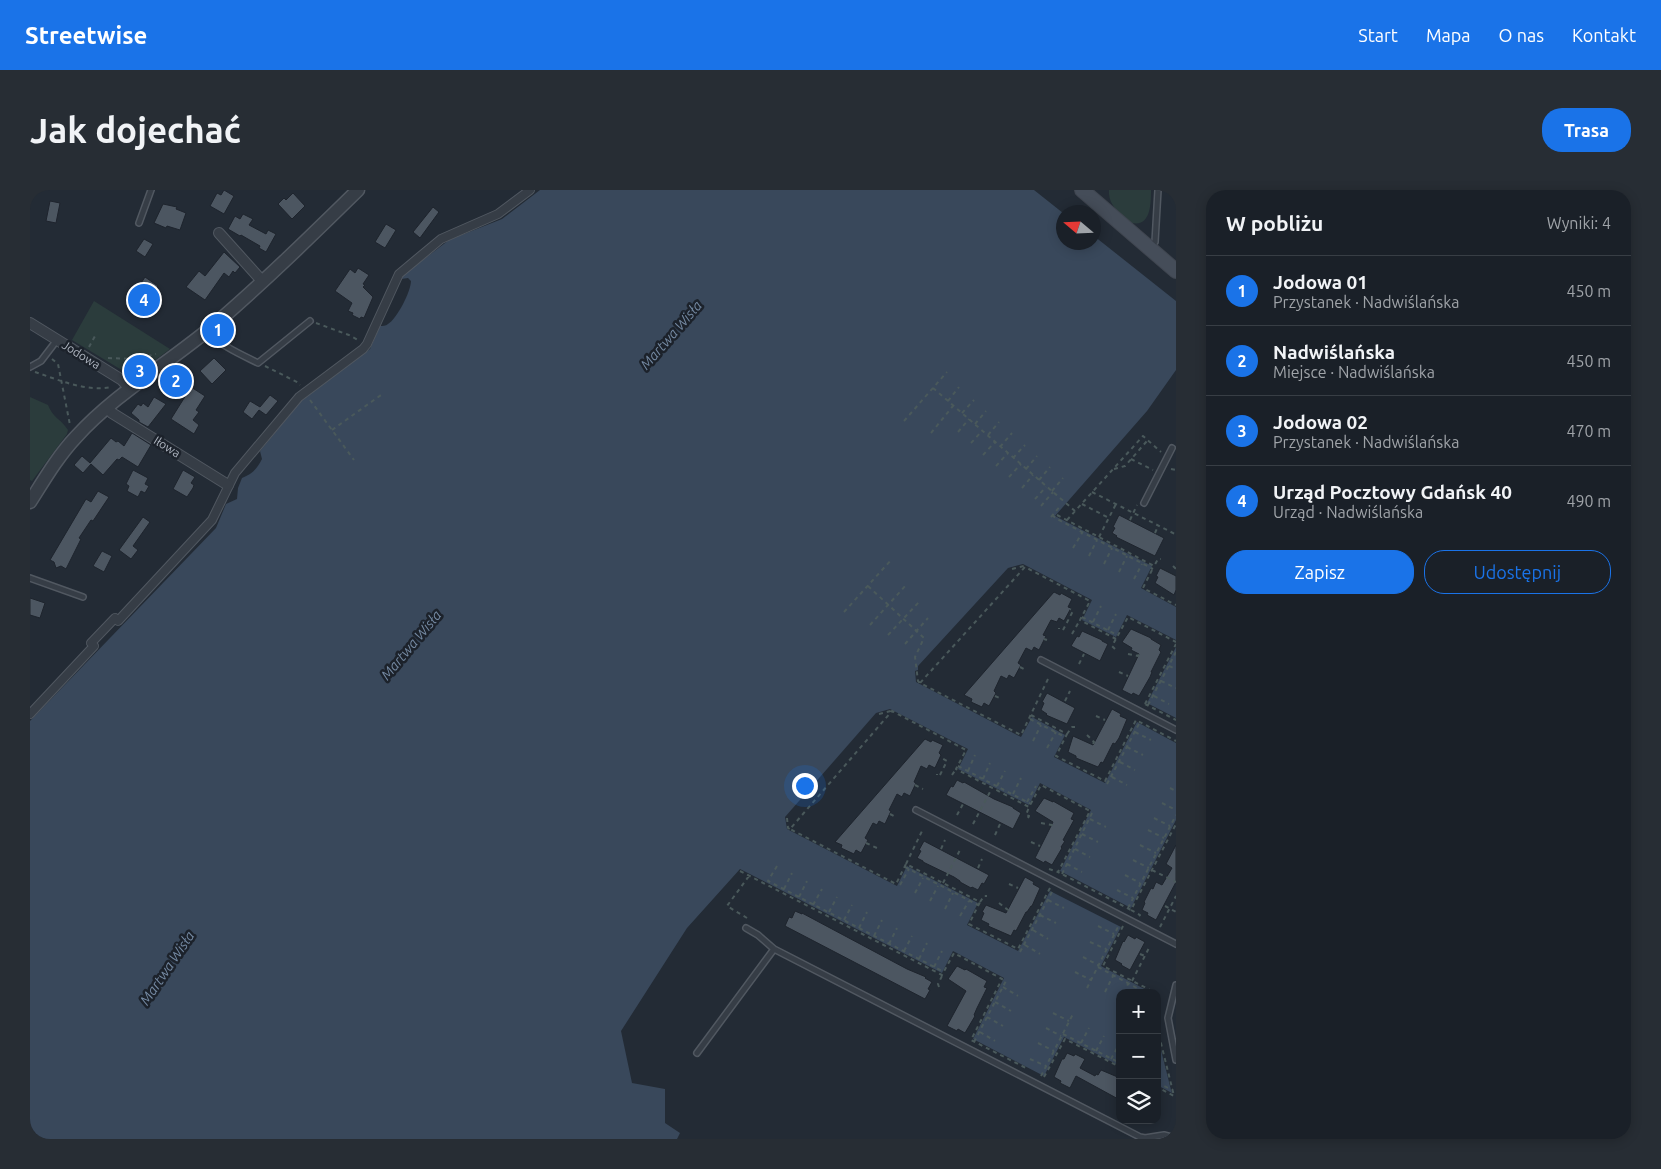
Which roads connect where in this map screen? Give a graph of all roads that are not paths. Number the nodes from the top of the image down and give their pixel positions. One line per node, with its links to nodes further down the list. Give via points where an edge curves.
1 (151, 190): 6 (lane)
2 (358, 190): 10 (street)
3 (530, 190): 19 (street, via 498,214 441,239 398,274 366,346 299,397)
4 (1158, 190): 8 (lane, via 1156,242)
5 (1090, 194): 8 (main road)
6 (139, 223)
7 (219, 233): 10 (street)
8 (1150, 249): 9 (main road)
9 (1176, 271)
10 (264, 282): 13 (street)
11 (310, 321): 13 (lane, via 258,363 224,346)
12 (30, 323): 14 (street, Jodowa)
13 (206, 331): 16 (street)
14 (57, 340): 15 (lane, via 41,361); 16 (street, Jodowa, via 122,380)
15 (30, 369)
16 (130, 389): 17 (street)
17 (108, 407): 19 (street, Iłowa); 20 (street, via 75,438)
18 (1172, 448): 21 (lane)
19 (228, 485): 25 (street, via 212,520 118,621 115,618 91,643 94,646)
20 (30, 502)
21 (1142, 502)
22 (30, 578): 23 (lane)
23 (84, 597)
24 (1041, 660): 26 (lane)
25 (30, 714)
26 (1176, 730)
27 (916, 810): 29 (lane)
28 (746, 928): 30 (lane)
29 (1176, 944)
30 (774, 949): 34 (lane); 36 (lane, via 1140,1137 1164,1135)
31 (1176, 985): 33 (lane, via 1168,1018)
32 (1176, 1031): 33 (lane)
33 (1170, 1033): 35 (lane)
34 (698, 1053)
35 (1176, 1060)
36 (1176, 1138)

